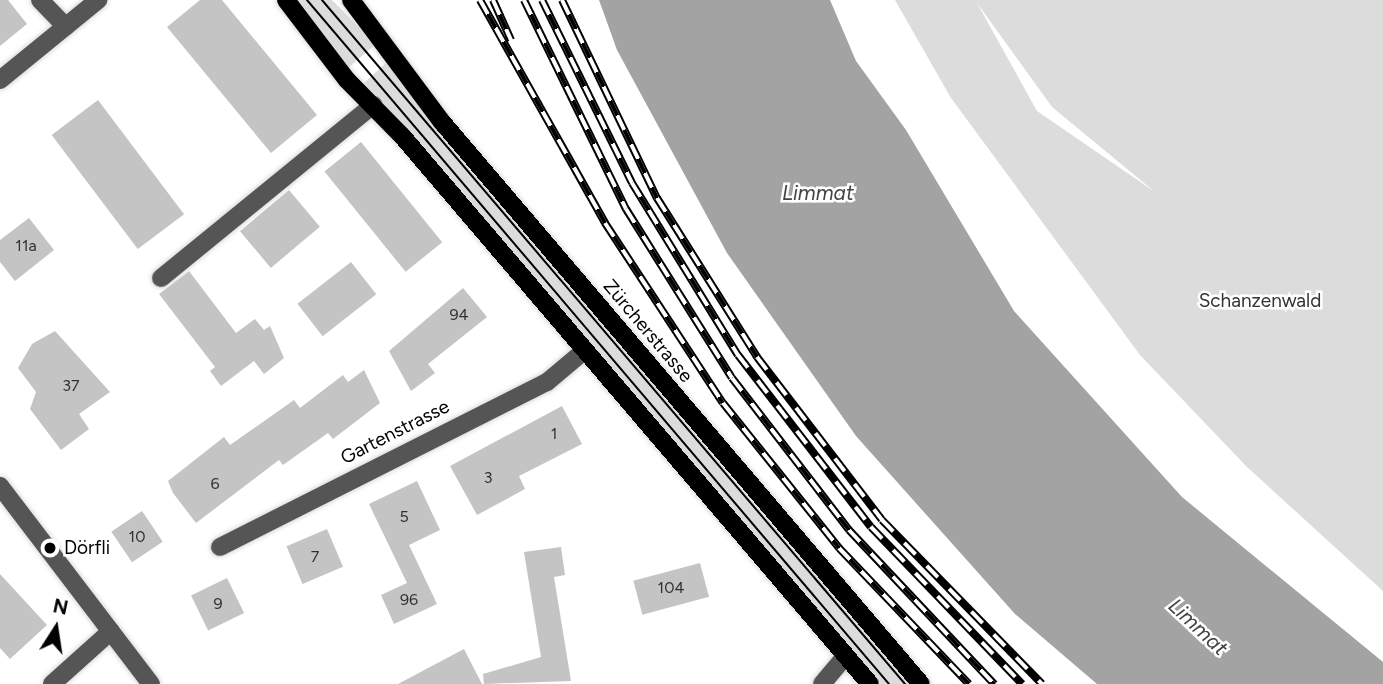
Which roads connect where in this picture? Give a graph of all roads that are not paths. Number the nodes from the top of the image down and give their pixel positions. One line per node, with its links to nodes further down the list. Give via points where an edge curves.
1 (40, 0): 5 (street)
2 (98, 0): 5 (street)
3 (286, 0): 7 (main road)
4 (351, 0): 18 (main road, Zürcherstrasse, via 442,122)
5 (66, 27): 6 (street)
6 (0, 79)
7 (373, 105): 8 (street); 9 (main road)
8 (161, 278)
9 (584, 351): 11 (street, Gartenstrasse, via 547,382); 13 (main road)
10 (0, 486): 12 (street)
11 (220, 547)
12 (111, 631): 14 (street); 15 (street)
13 (845, 657): 16 (street); 17 (main road)
14 (52, 684)
15 (151, 684)
16 (822, 684)
17 (870, 684)
18 (921, 684)

